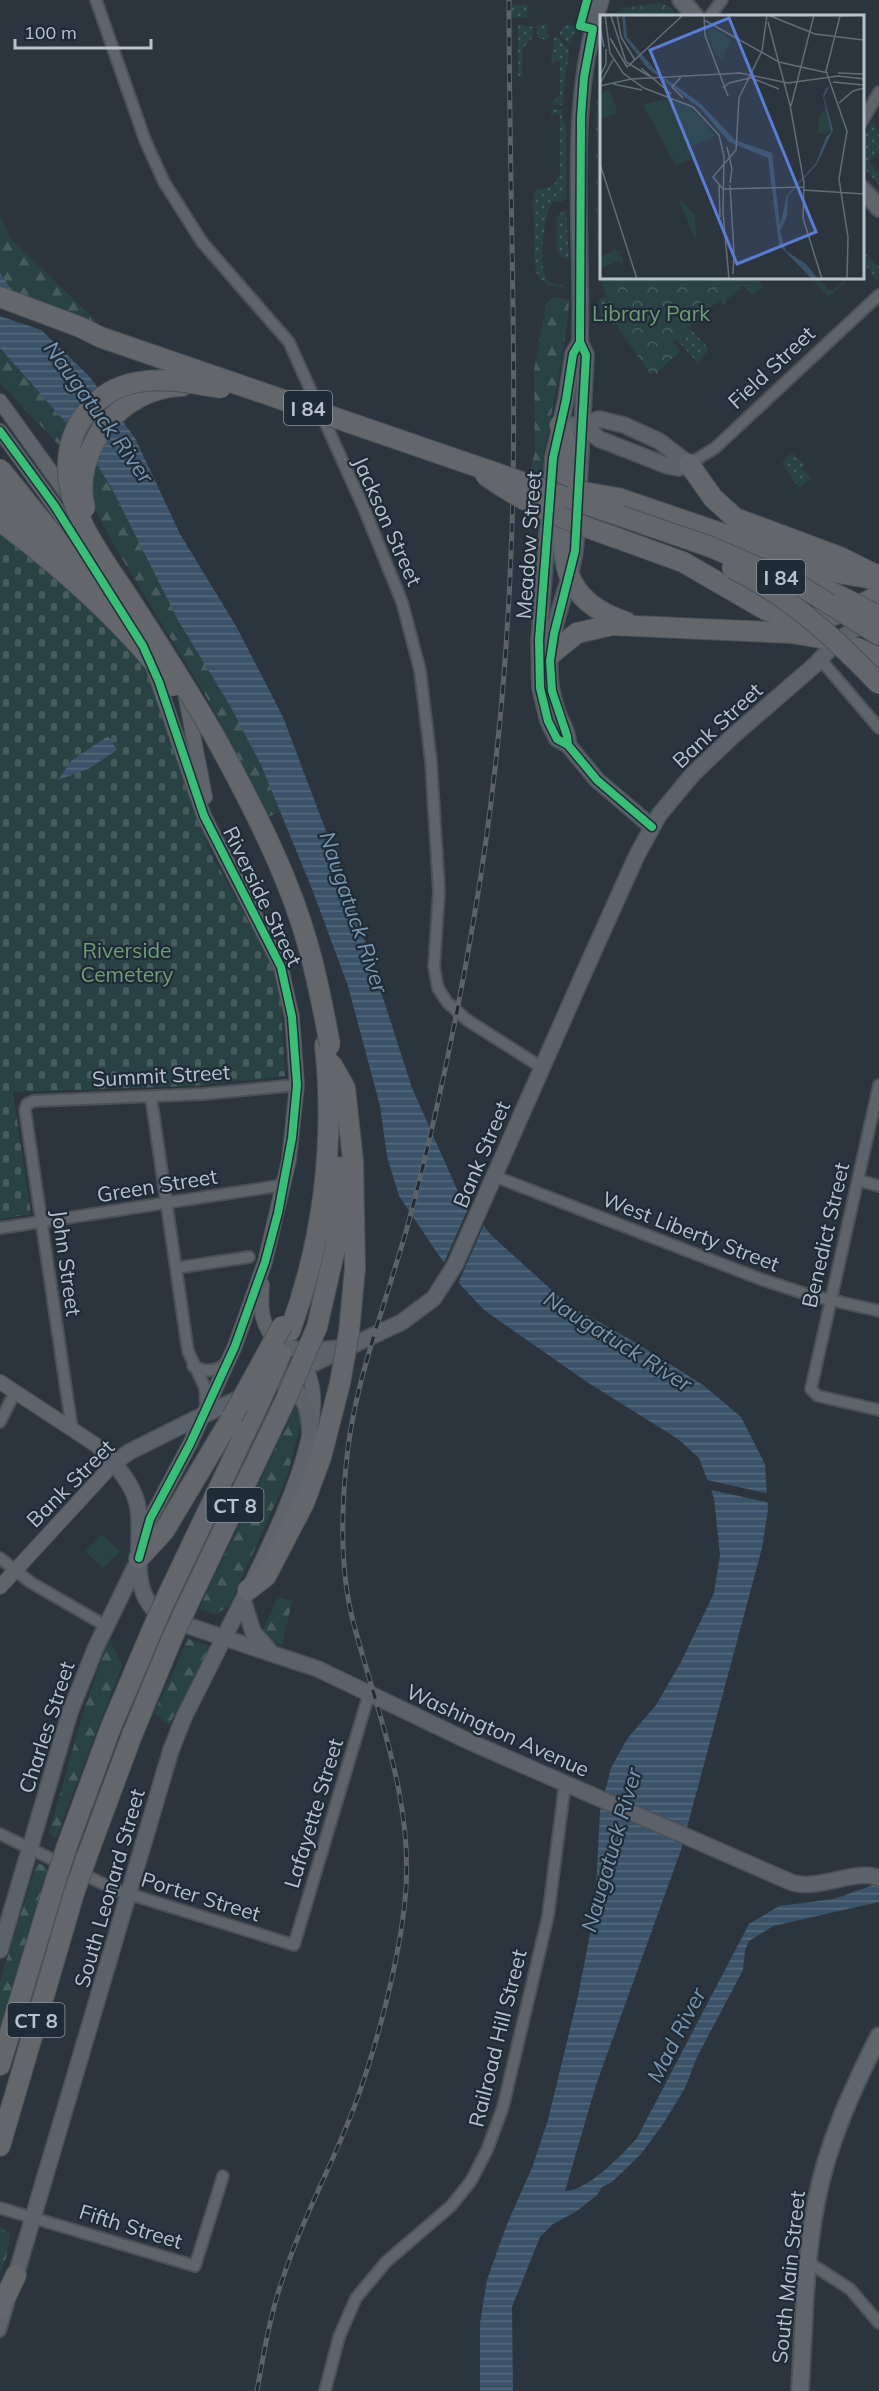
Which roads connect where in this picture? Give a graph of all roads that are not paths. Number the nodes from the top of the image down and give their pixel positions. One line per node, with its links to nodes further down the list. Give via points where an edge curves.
1 (96, 0): 51 (street, Jackson Street, via 145,140 164,182 206,248 289,342 406,613 420,670 432,773 439,891 434,967 438,988 447,1002 475,1026)
2 (601, 0): 15 (main road, Meadow Street, via 582,93)
3 (681, 0): 5 (main road)
4 (722, 0): 6 (street)
5 (694, 15)
6 (711, 15)
7 (879, 92): 8 (street)
8 (864, 118)
9 (864, 191): 10 (main road)
10 (879, 208)
11 (879, 296): 22 (street, Field Street, via 706,455)
12 (0, 297): 14 (highway, bridge)
13 (0, 304): 14 (highway, I 84, bridge)
14 (100, 337): 16 (highway, I 84, bridge)
15 (580, 342): 18 (main road, Meadow Street, via 573,354); 19 (main road, Meadow Street, via 586,356)
16 (268, 394): 21 (highway, I 84, bridge); 31 (highway, I 84, bridge); 44 (highway, bridge, via 174,381 140,381 98,399 75,429 70,443 68,473 80,516); 49 (highway, bridge, via 176,386 134,400 113,416 97,437 82,488 93,531 219,735 252,802)
17 (0, 401): 24 (street, Riverside Street)
18 (560, 425): 19 (main road); 34 (highway, via 569,452 563,552); 46 (main road, Meadow Street, via 550,488 538,674 548,721 557,739)
19 (583, 426): 22 (main road, via 599,439 668,466 679,468); 22 (main road, via 599,419 624,424 659,441); 34 (main road, Meadow Street)
20 (0, 431): 25 (street, Riverside Street)
21 (467, 462): 28 (highway, I 84, bridge, via 536,486); 35 (highway, bridge, via 535,507 683,562 781,615 813,620 854,608)
22 (689, 464): 33 (highway, via 713,498 735,518 840,557)
23 (0, 469): 36 (highway, bridge)
24 (50, 469): 25 (street); 48 (street, Riverside Street, via 180,663)
25 (36, 479): 27 (street); 48 (street, Riverside Street, via 143,646)
26 (0, 496): 36 (highway, CT 8, bridge)
27 (0, 505)
28 (617, 506): 33 (highway, via 838,573 867,580); 37 (highway, I 84, bridge)
29 (0, 515): 32 (highway, bridge)
30 (0, 522): 32 (highway, bridge)
31 (676, 534): 39 (highway, I 84, bridge, via 793,582); 43 (highway, bridge, via 794,607 839,643)
32 (35, 547): 49 (highway, bridge, via 110,615 172,685 229,771)
33 (875, 576)
34 (570, 578): 38 (highway, via 599,609); 40 (main road, Meadow Street)
35 (879, 595)
36 (108, 603): 44 (highway, CT 8, bridge)
37 (879, 615): 42 (main road, Bank Street, via 845,635)
38 (639, 625): 40 (highway, via 612,624 586,629); 41 (highway, bridge, via 791,633 827,639)
39 (879, 634)
40 (550, 655): 46 (main road, Meadow Street, via 552,691)
41 (879, 658)
42 (820, 660): 45 (street); 47 (main road, Bank Street, via 702,765 665,806)
43 (879, 684)
44 (198, 707): 50 (highway, CT 8, bridge, via 252,807 304,933 319,989)
45 (879, 728)
46 (568, 745): 47 (main road, Meadow Street, via 593,776)
47 (652, 827): 51 (main road, Bank Street)
48 (211, 832): 52 (street, Riverside Street, via 281,967 292,1017)
49 (280, 873): 68 (highway, bridge, via 303,940 325,1045 329,1144 316,1239)
50 (332, 1065): 69 (highway, via 345,1088 353,1161 355,1268); 100 (highway, CT 8, bridge, via 339,1200 336,1244 317,1327 173,1636 132,1735 74,1893)
51 (541, 1067): 56 (main road, Bank Street)
52 (297, 1085): 54 (street, Summit Street); 58 (street, Riverside Street)
53 (879, 1085): 57 (street, Benedict Street)
54 (151, 1097): 55 (street, Summit Street); 60 (street)
55 (27, 1104): 61 (street, John Street)
56 (494, 1176): 66 (street, West Liberty Street, via 742,1273); 69 (main road, Bank Street, via 449,1277 434,1298 420,1311)
57 (858, 1180): 59 (street); 66 (street, Benedict Street)
58 (284, 1185): 60 (street, Green Street); 64 (street, Riverside Street)
59 (879, 1186)
60 (166, 1204): 61 (street, Green Street); 65 (street)
61 (42, 1223): 62 (street, Green Street); 79 (street, John Street)
62 (0, 1228)
63 (249, 1257): 65 (street)
64 (264, 1262): 68 (street, Riverside Street, via 261,1314 270,1334); 70 (street, Riverside Street)
65 (176, 1268): 71 (street)
66 (831, 1300): 67 (street, West Liberty Street); 77 (street, Benedict Street, via 812,1394)
67 (879, 1311)
68 (285, 1335): 69 (main road, via 310,1351); 72 (street, Riverside Street); 83 (highway, bridge, via 264,1363 164,1531); 99 (highway, CT 8, bridge, via 257,1408 166,1599 111,1727 67,1846)
69 (351, 1340): 72 (main road, Bank Street); 86 (highway, bridge, via 321,1457 304,1503 266,1576)
70 (229, 1359): 71 (street, via 216,1370); 76 (street, Riverside Street)
71 (193, 1366): 76 (street, via 206,1388)
72 (307, 1368): 74 (main road, Bank Street); 80 (street, via 313,1384)
73 (0, 1382): 75 (street)
74 (272, 1384): 76 (main road, Bank Street); 80 (main road, via 291,1386 298,1392 307,1409)
75 (15, 1392): 78 (street); 79 (street)
76 (205, 1410): 81 (main road, Bank Street); 83 (street, Riverside Street, via 150,1519)
77 (879, 1410)
78 (0, 1422)
79 (72, 1429): 81 (street, via 103,1450)
80 (310, 1432): 86 (street, via 293,1490)
81 (114, 1463): 83 (main road, Washington Avenue, via 136,1500); 84 (street, Bank Street)
82 (0, 1558): 84 (street)
83 (139, 1558): 87 (main road, Charles Street); 88 (main road, Washington Avenue, via 142,1590 156,1612 168,1620)
84 (16, 1570): 85 (street, Bank Street); 87 (street)
85 (0, 1587)
86 (245, 1595): 88 (main road, South Leonard Street); 89 (main road, via 253,1632)
87 (106, 1626): 93 (main road, Charles Street, via 70,1712)
88 (224, 1637): 89 (main road, Washington Avenue); 95 (main road, South Leonard Street, via 177,1733)
89 (277, 1655): 90 (main road, Washington Avenue, via 318,1669)
90 (369, 1694): 91 (main road, Washington Avenue); 96 (street, Lafayette Street)
91 (565, 1784): 94 (main road, Washington Avenue, via 799,1884 818,1885 866,1875); 109 (street, Railroad Hill Street, via 548,1916 502,2107 487,2150 471,2181 451,2206 386,2262 356,2298 339,2337)
92 (0, 1834): 93 (street, Porter Street)
93 (30, 1848): 95 (street, Porter Street); 97 (main road, Charles Street)
94 (879, 1878)
95 (129, 1895): 96 (street, Porter Street); 103 (main road, South Leonard Street)
96 (294, 1944)
97 (0, 1950)
98 (879, 2036): 104 (main road, South Main Street, via 845,2106 831,2146 816,2202)
99 (0, 2065)
100 (0, 2146)
101 (224, 2176): 103 (street, Fifth Street, via 195,2266)
102 (0, 2208): 103 (street, Fifth Street)
103 (34, 2218): 105 (main road, South Leonard Street)
104 (808, 2262): 107 (street, via 850,2289); 110 (main road, South Main Street)
105 (16, 2275): 106 (highway); 108 (street, South Leonard Street)
106 (0, 2309)
107 (878, 2320)
108 (0, 2331)
109 (325, 2391)
110 (800, 2391)

